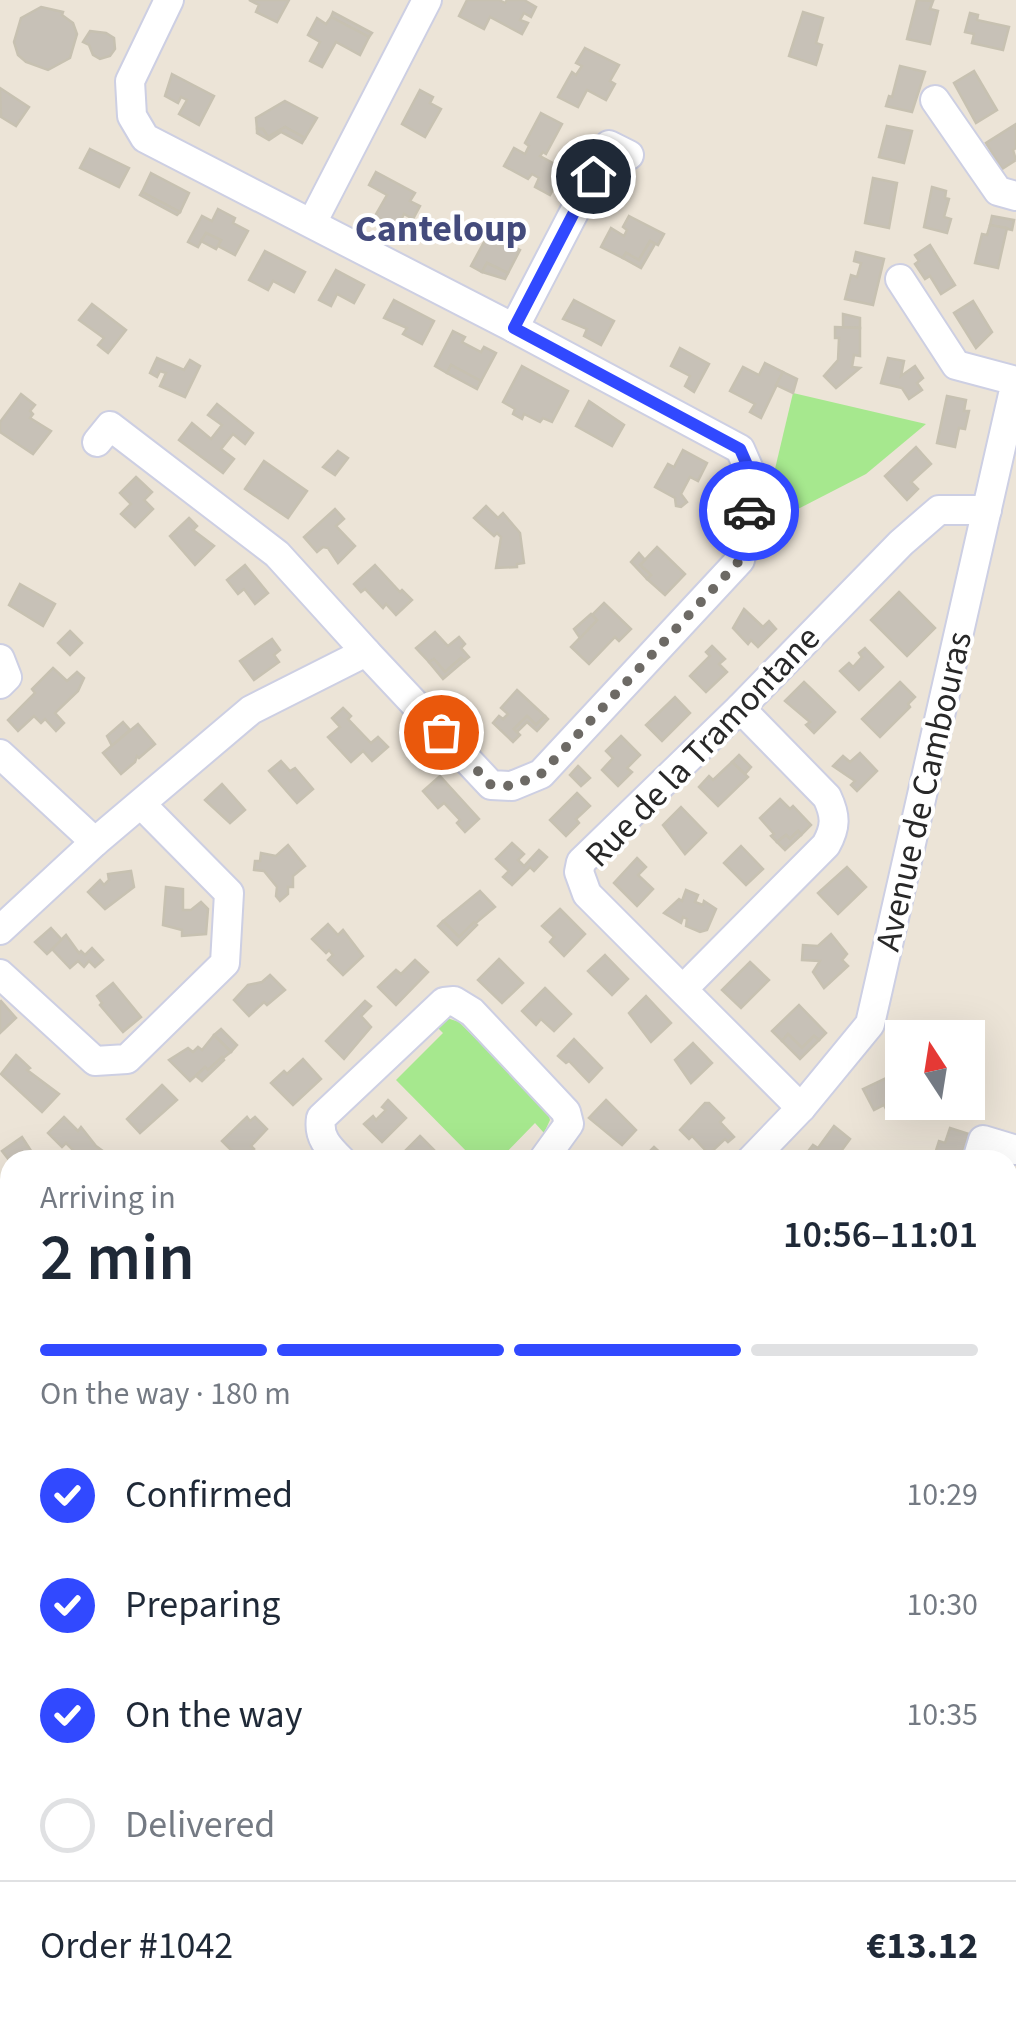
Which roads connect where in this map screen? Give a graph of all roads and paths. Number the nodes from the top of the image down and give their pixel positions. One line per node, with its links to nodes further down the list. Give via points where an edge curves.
1 (169, 0): 6 (street, via 130,81 132,116 145,138)
2 (428, 0): 6 (street)
3 (935, 100): 5 (street, via 998,192)
4 (629, 155): 8 (street, via 609,145)
5 (1016, 196)
6 (312, 223): 8 (street)
7 (900, 279): 9 (street, via 956,366)
8 (514, 328): 12 (street, via 740,449 755,483 740,560 541,774 512,786 491,785)
9 (1016, 381): 11 (street, Avenue de Cambouras)
10 (97, 442): 12 (street, via 110,426 278,554)
11 (987, 510): 15 (street, Rue de la Tramontane, via 939,510); 22 (street, Avenue de Cambouras, via 870,1024)
12 (366, 652): 17 (street, via 251,710)
13 (0, 659): 14 (street, via 7,677)
14 (0, 684)
15 (740, 708): 21 (street, via 826,797 834,831); 21 (street, Rue de la Tramontane, via 587,853 578,872 586,894)
16 (0, 754): 18 (street)
17 (141, 804): 18 (street); 20 (street, via 229,893 225,963 128,1059 95,1061)
18 (95, 842): 19 (street)
19 (0, 930)
20 (0, 974)
21 (683, 989): 22 (street, Rue de la Tramontane)
22 (800, 1108): 25 (street, Avenue de Cambouras)
23 (331, 1150): 24 (street, via 319,1128 322,1118 444,1002 454,1001 566,1112 569,1124)
24 (550, 1150)
25 (761, 1150)
26 (980, 1150): 27 (street, via 982,1140)
27 (1016, 1150)

